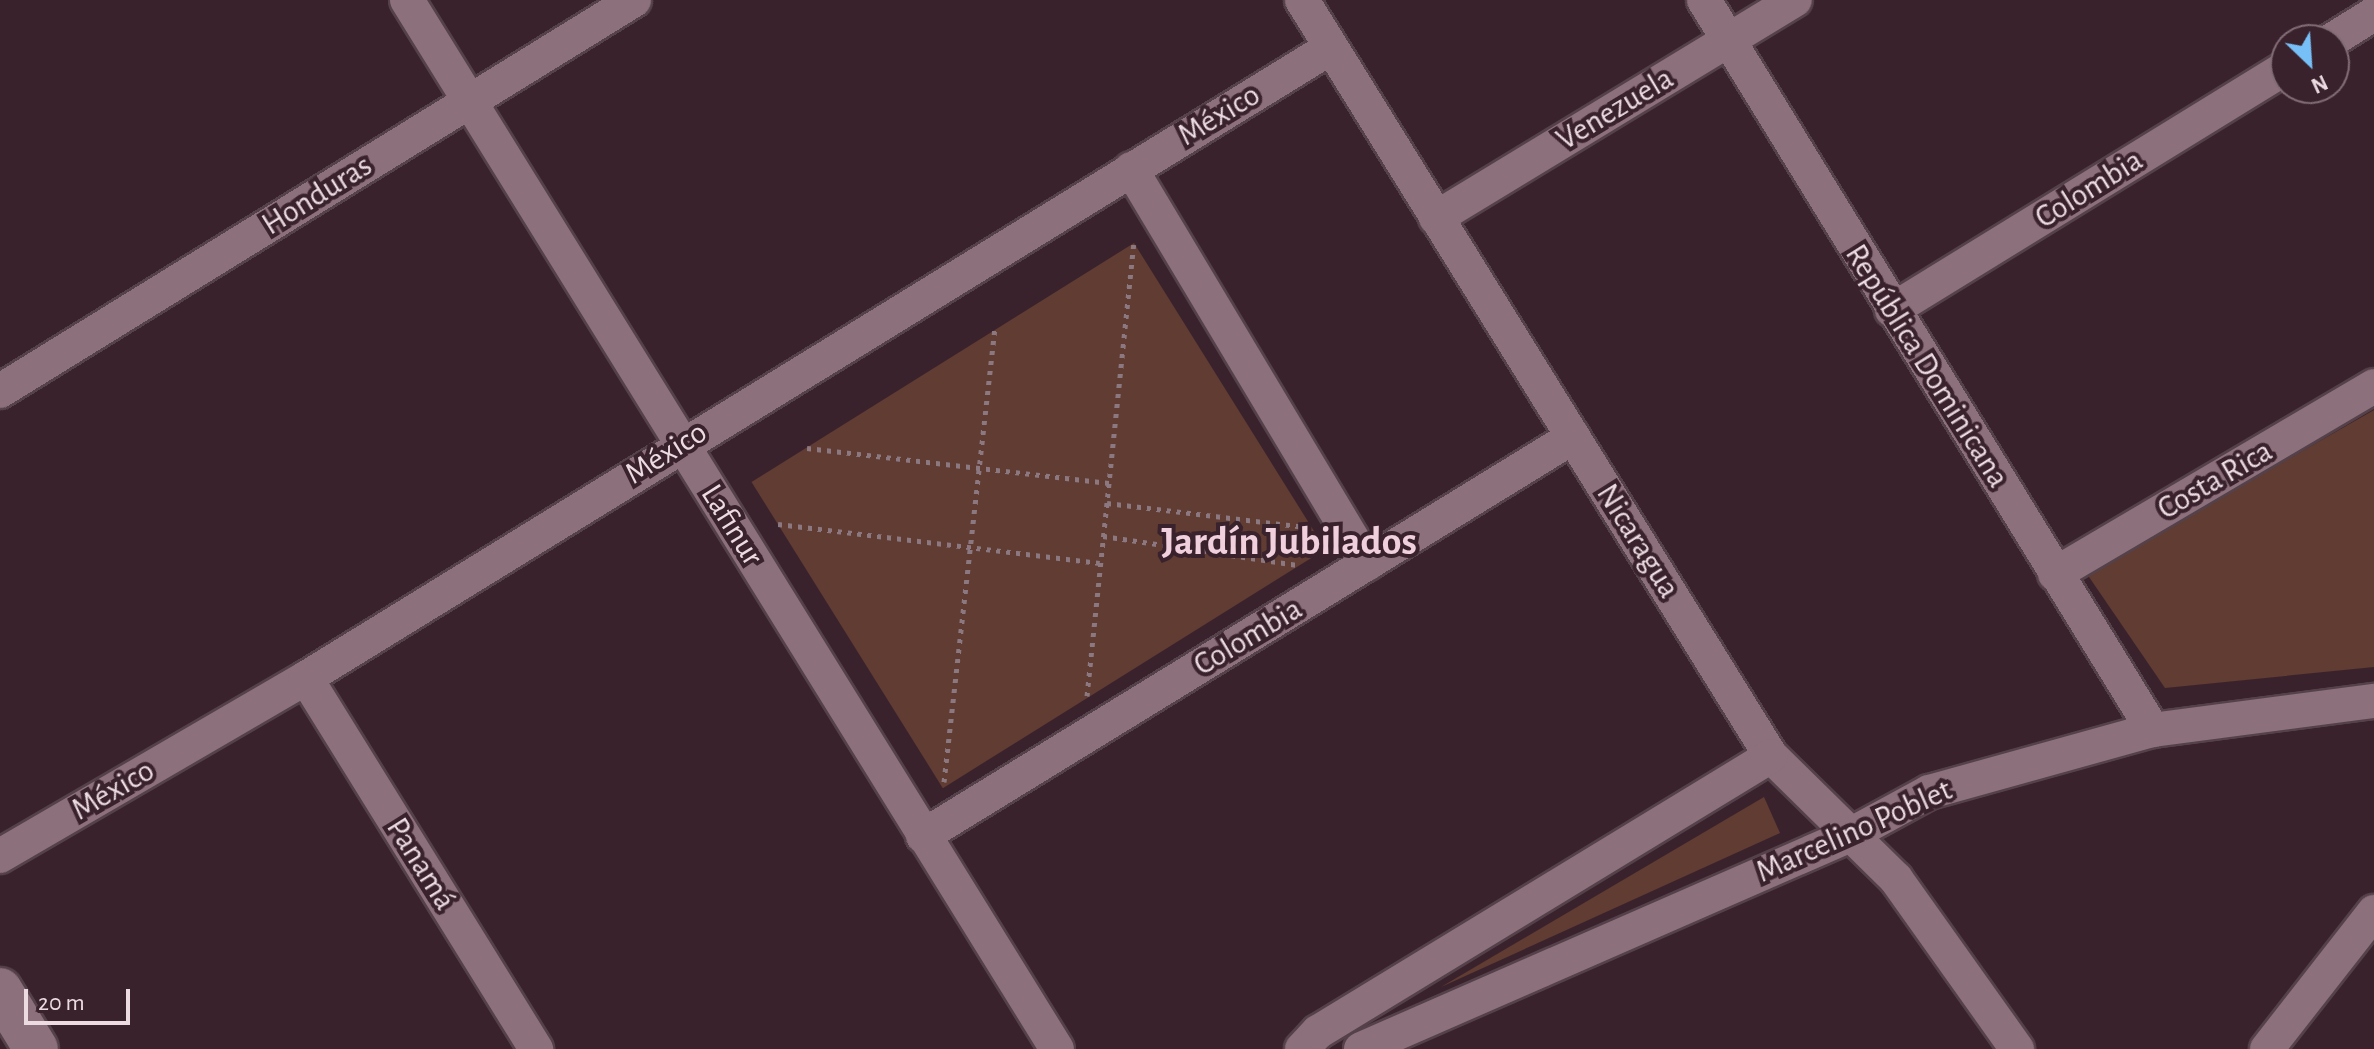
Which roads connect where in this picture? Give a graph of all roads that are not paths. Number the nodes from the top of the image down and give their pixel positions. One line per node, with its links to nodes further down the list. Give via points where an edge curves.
1 (407, 0): 11 (street, Lafinur)
2 (634, 0): 11 (street, Honduras)
3 (1302, 0): 9 (street, Nicaragua)
4 (1704, 0): 8 (street, República Dominicana)
5 (1795, 0): 8 (street, Venezuela)
6 (2374, 14): 7 (street)
7 (2350, 29)
8 (1728, 40): 13 (street, Venezuela); 14 (street, República Dominicana)
9 (1330, 48): 12 (street, México); 13 (street, Nicaragua)
10 (2270, 78): 14 (street, Colombia)
11 (470, 101): 16 (street, Honduras); 18 (street, Lafinur)
12 (1131, 169): 18 (street, México); 19 (street)
13 (1436, 218): 17 (street, Nicaragua)
14 (1892, 310): 20 (street, República Dominicana)
15 (2374, 386): 20 (street, Costa Rica)
16 (0, 391)
17 (1573, 437): 19 (street, Colombia); 24 (street, Nicaragua)
18 (681, 442): 21 (street, México); 25 (street, Lafinur)
19 (1367, 564): 25 (street, Colombia)
20 (2055, 574): 23 (street, República Dominicana)
21 (306, 678): 27 (street, México); 31 (street, Panamá)
22 (2374, 701): 23 (street, Marcelino Poblet)
23 (2153, 730): 26 (street, Marcelino Poblet, via 1929,792)
24 (1771, 756): 26 (street, Nicaragua); 33 (street, via 1318,1032)
25 (923, 836): 32 (street, Lafinur)
26 (1848, 836): 34 (street, Marcelino Poblet); 35 (street, Nicaragua, via 1896,879)
27 (0, 856)
28 (2374, 912): 36 (street)
29 (0, 990): 30 (street)
30 (36, 1049)
31 (536, 1049)
32 (1057, 1049)
33 (1302, 1049)
34 (1361, 1049)
35 (2017, 1049)
36 (2267, 1049)

